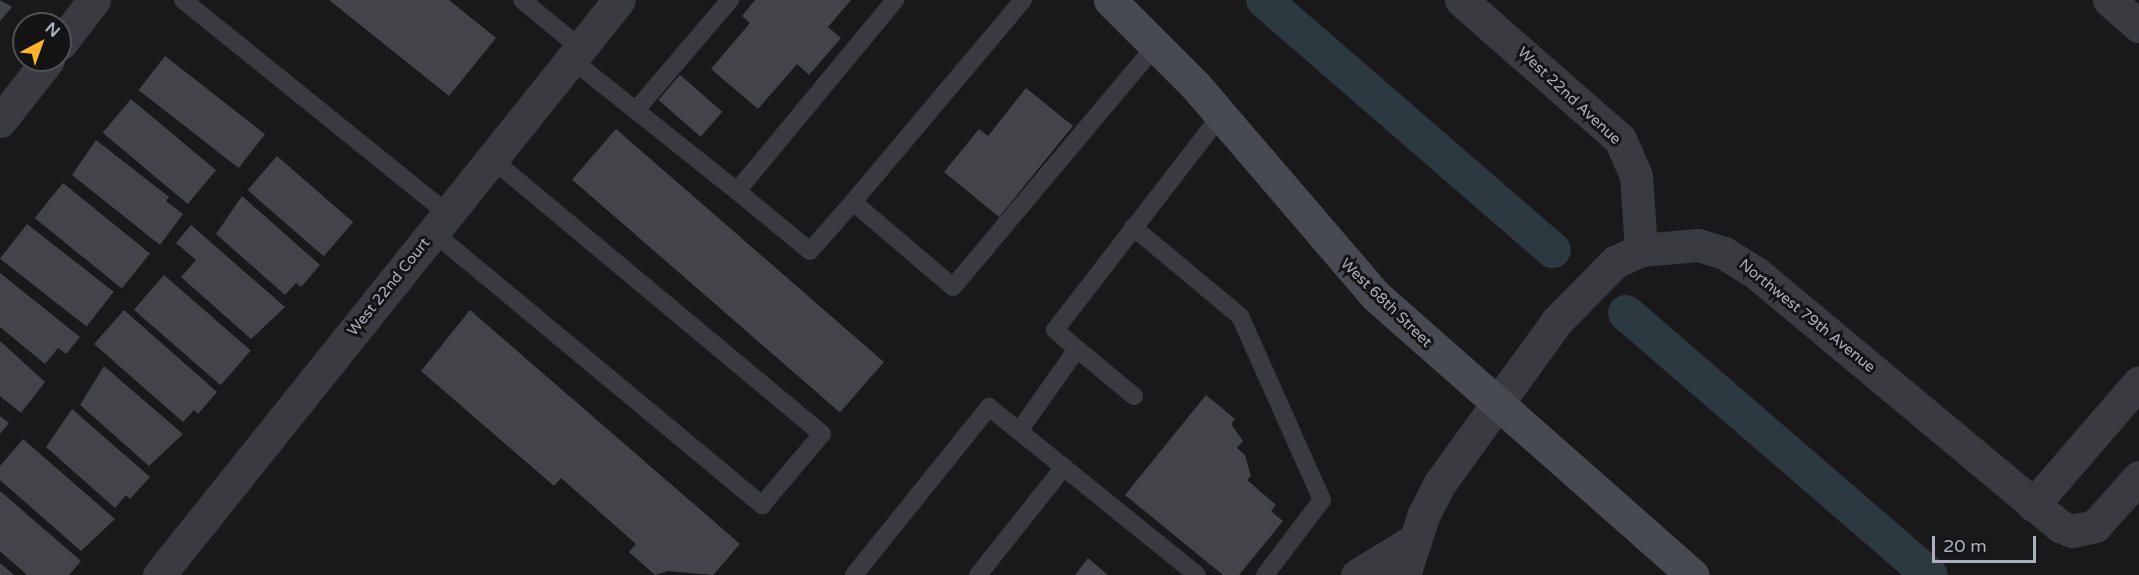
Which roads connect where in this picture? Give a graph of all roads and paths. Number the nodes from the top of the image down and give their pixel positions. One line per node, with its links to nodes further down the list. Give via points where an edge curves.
1 (94, 0): 12 (street)
2 (183, 0): 22 (lane)
3 (522, 0): 14 (lane)
4 (619, 0): 14 (street, West 22nd Court)
5 (730, 0): 16 (lane)
6 (895, 0): 20 (lane)
7 (1023, 0): 21 (lane)
8 (1110, 0): 13 (main road, West 68th Street)
9 (1461, 0): 24 (street, West 22nd Avenue, via 1620,140 1636,176)
10 (2109, 0): 11 (street)
11 (2139, 26)
12 (72, 28)
13 (1156, 45): 17 (main road, West 68th Street); 21 (lane, via 953,286)
14 (576, 53): 16 (lane); 19 (street, West 22nd Court)
15 (39, 72): 18 (street)
16 (636, 110): 20 (lane)
17 (1221, 115): 23 (lane); 28 (main road, West 68th Street, via 1344,263)
18 (0, 121)
19 (492, 159): 22 (street, West 22nd Court); 22 (lane, via 822,434 762,505)
20 (738, 190): 21 (lane, via 810,251)
21 (854, 202)
22 (440, 223): 34 (street, West 22nd Court)
23 (1133, 227): 25 (lane, via 1055,330); 38 (lane, via 1240,316 1322,500)
24 (1641, 250): 28 (street, Northwest 79th Avenue, via 1615,262 1564,313); 32 (street, Northwest 79th Avenue, via 1698,245 1744,264)
25 (1077, 349): 27 (lane); 29 (lane)
26 (2139, 382): 32 (street)
27 (1134, 396)
28 (1497, 404): 33 (street, Northwest 79th Avenue, via 1440,483); 41 (main road, West 68th Street)
29 (1018, 431): 30 (lane); 35 (lane, via 988,406)
30 (1064, 467): 36 (lane); 37 (lane)
31 (2139, 477): 32 (street, Northwest 79th Avenue, via 2095,526 2072,531)
32 (2033, 505)
33 (1413, 541): 39 (street); 40 (street, Northwest 79th Avenue)
34 (159, 575)
35 (854, 575)
36 (978, 575)
37 (1197, 575)
38 (1265, 575)
39 (1357, 575)
40 (1404, 575)
41 (1693, 575)

